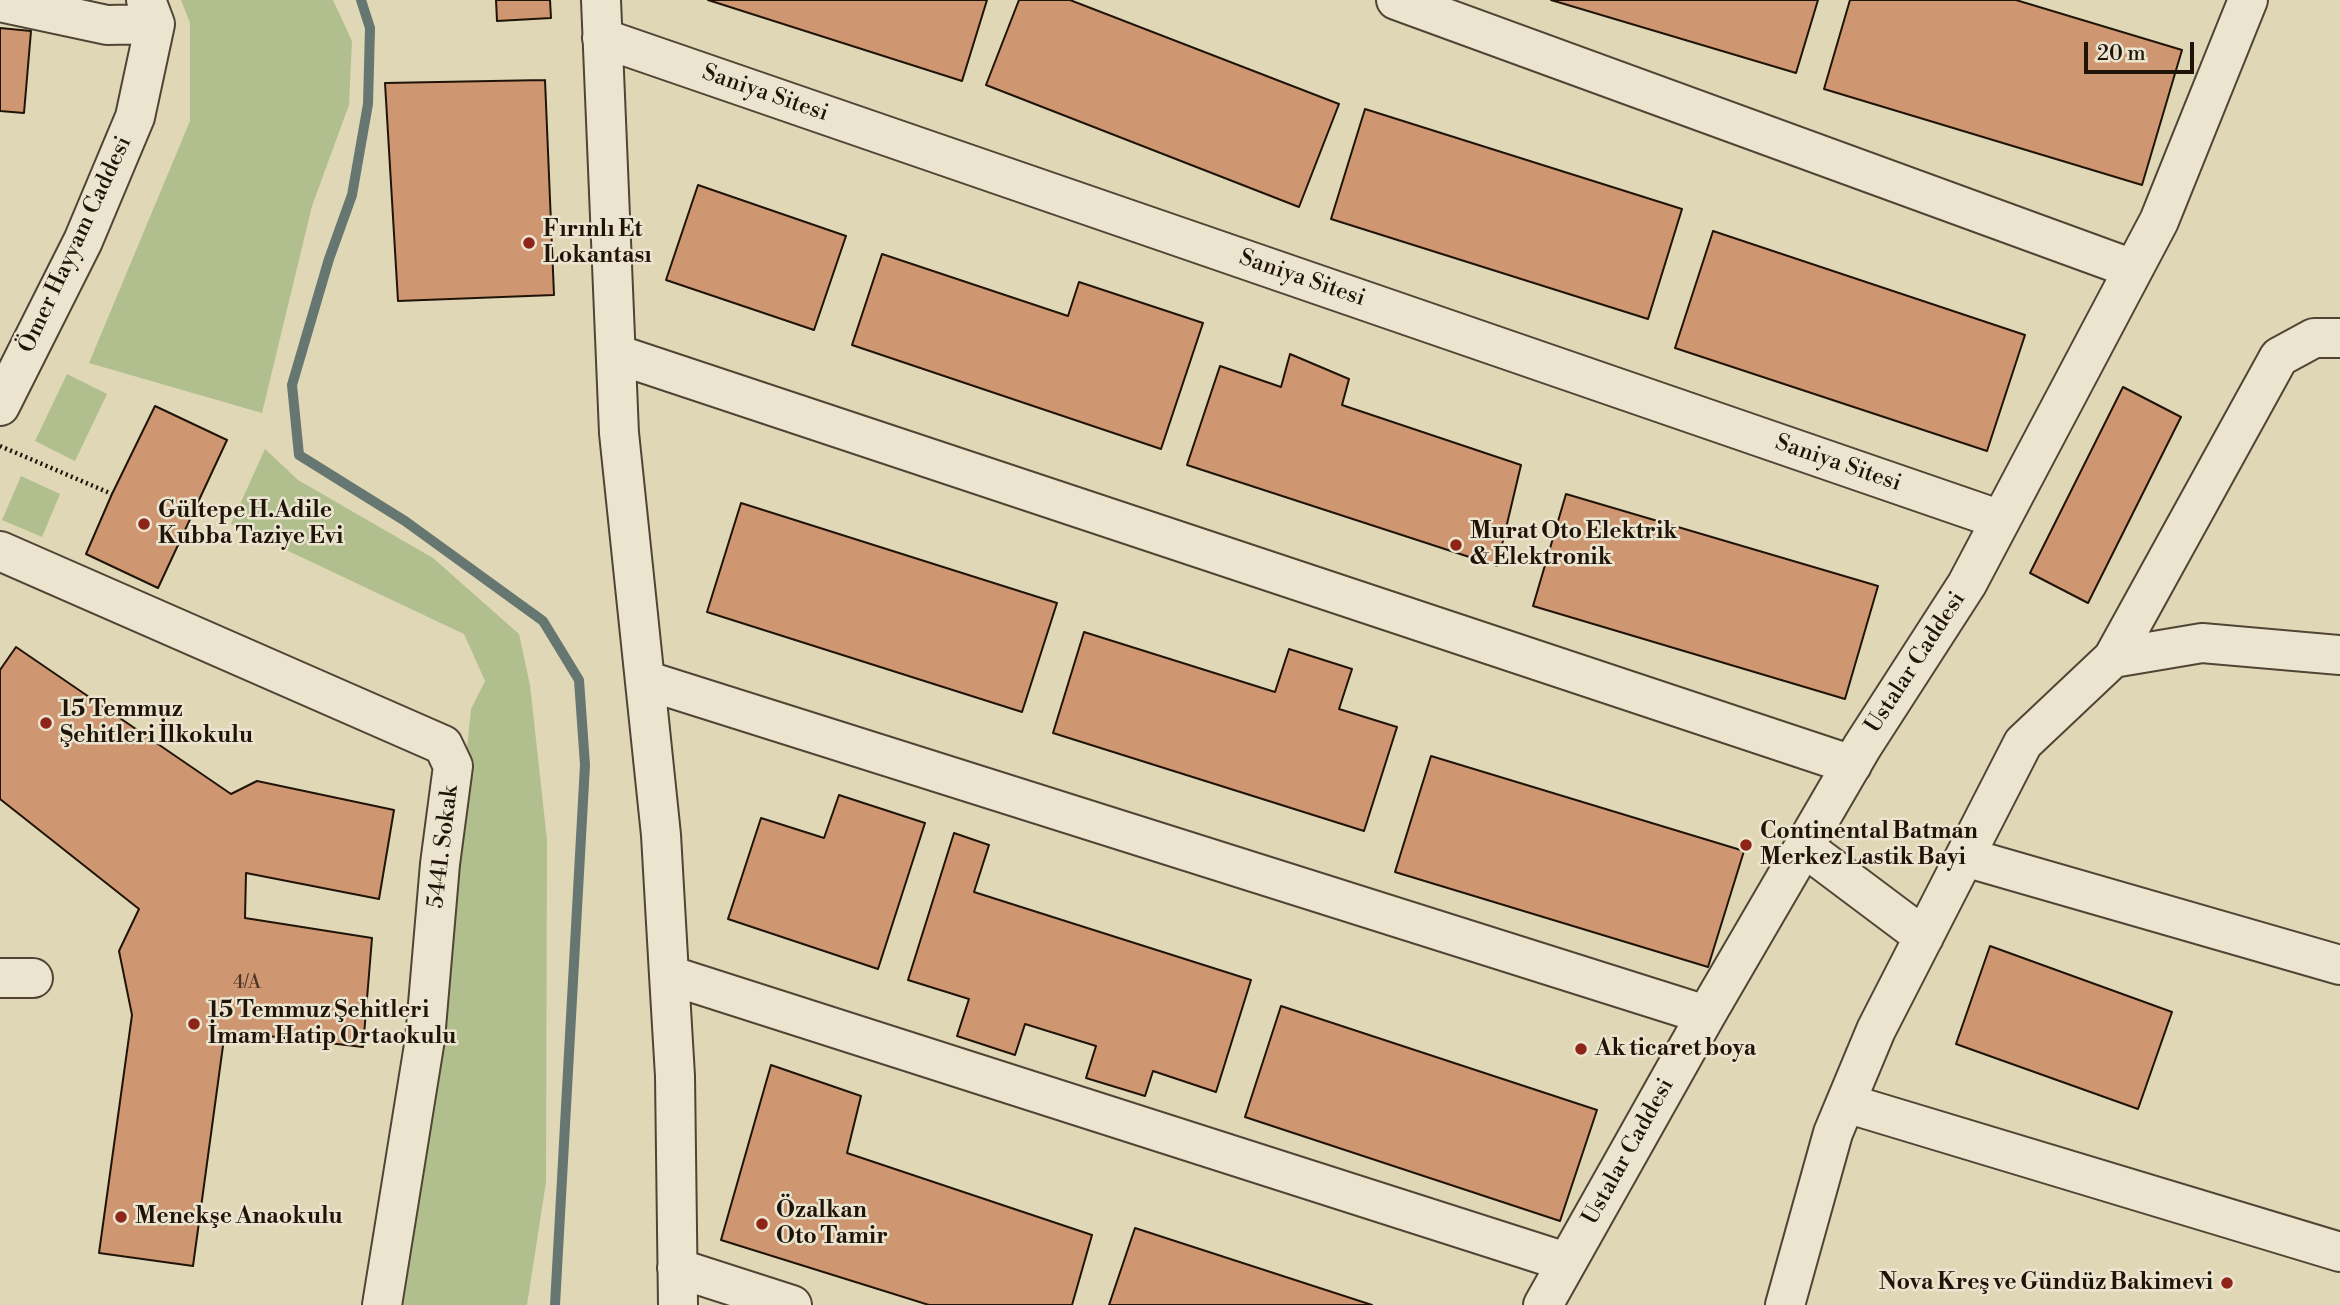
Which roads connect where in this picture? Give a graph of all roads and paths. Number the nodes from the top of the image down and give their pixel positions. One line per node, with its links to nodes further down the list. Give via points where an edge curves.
1 (601, 0): 6 (street)
2 (1396, 0): 7 (street)
3 (2249, 0): 7 (street, Ustalar Caddesi, via 2159,221)
4 (0, 2): 5 (street, via 107,25)
5 (150, 12): 10 (street, Ömer Hayyam Caddesi, via 135,117 82,241)
6 (602, 38): 9 (street); 13 (street, Saniya Sitesi)
7 (2133, 269): 13 (street, Ustalar Caddesi)
8 (2340, 338): 16 (street, via 2314,338 2279,357)
9 (616, 354): 17 (street, via 619,433); 18 (street)
10 (0, 406)
11 (0, 446): 12 (path)
12 (112, 494)
13 (2001, 520): 18 (street, Ustalar Caddesi, via 1967,584)
14 (0, 551): 29 (street, 5441. Sokak, via 443,745 453,766 425,1039)
15 (2340, 655): 16 (street, via 2202,643)
16 (2113, 658): 20 (street, via 2023,743)
17 (645, 680): 23 (street); 24 (street)
18 (1852, 765): 19 (street, Ustalar Caddesi)
19 (1804, 847): 21 (street); 24 (street, Ustalar Caddesi)
20 (1965, 857): 21 (street); 22 (street)
21 (1924, 937): 25 (street, via 1876,1030)
22 (2340, 965)
23 (669, 975): 27 (street); 28 (street)
24 (1706, 1015): 27 (street, Ustalar Caddesi)
25 (1846, 1103): 26 (street); 32 (street, via 1833,1133)
26 (2340, 1252)
27 (1566, 1262): 31 (street, Ustalar Caddesi)
28 (678, 1287): 30 (street)
29 (382, 1305)
30 (792, 1305)
31 (1542, 1305)
32 (1785, 1305)

